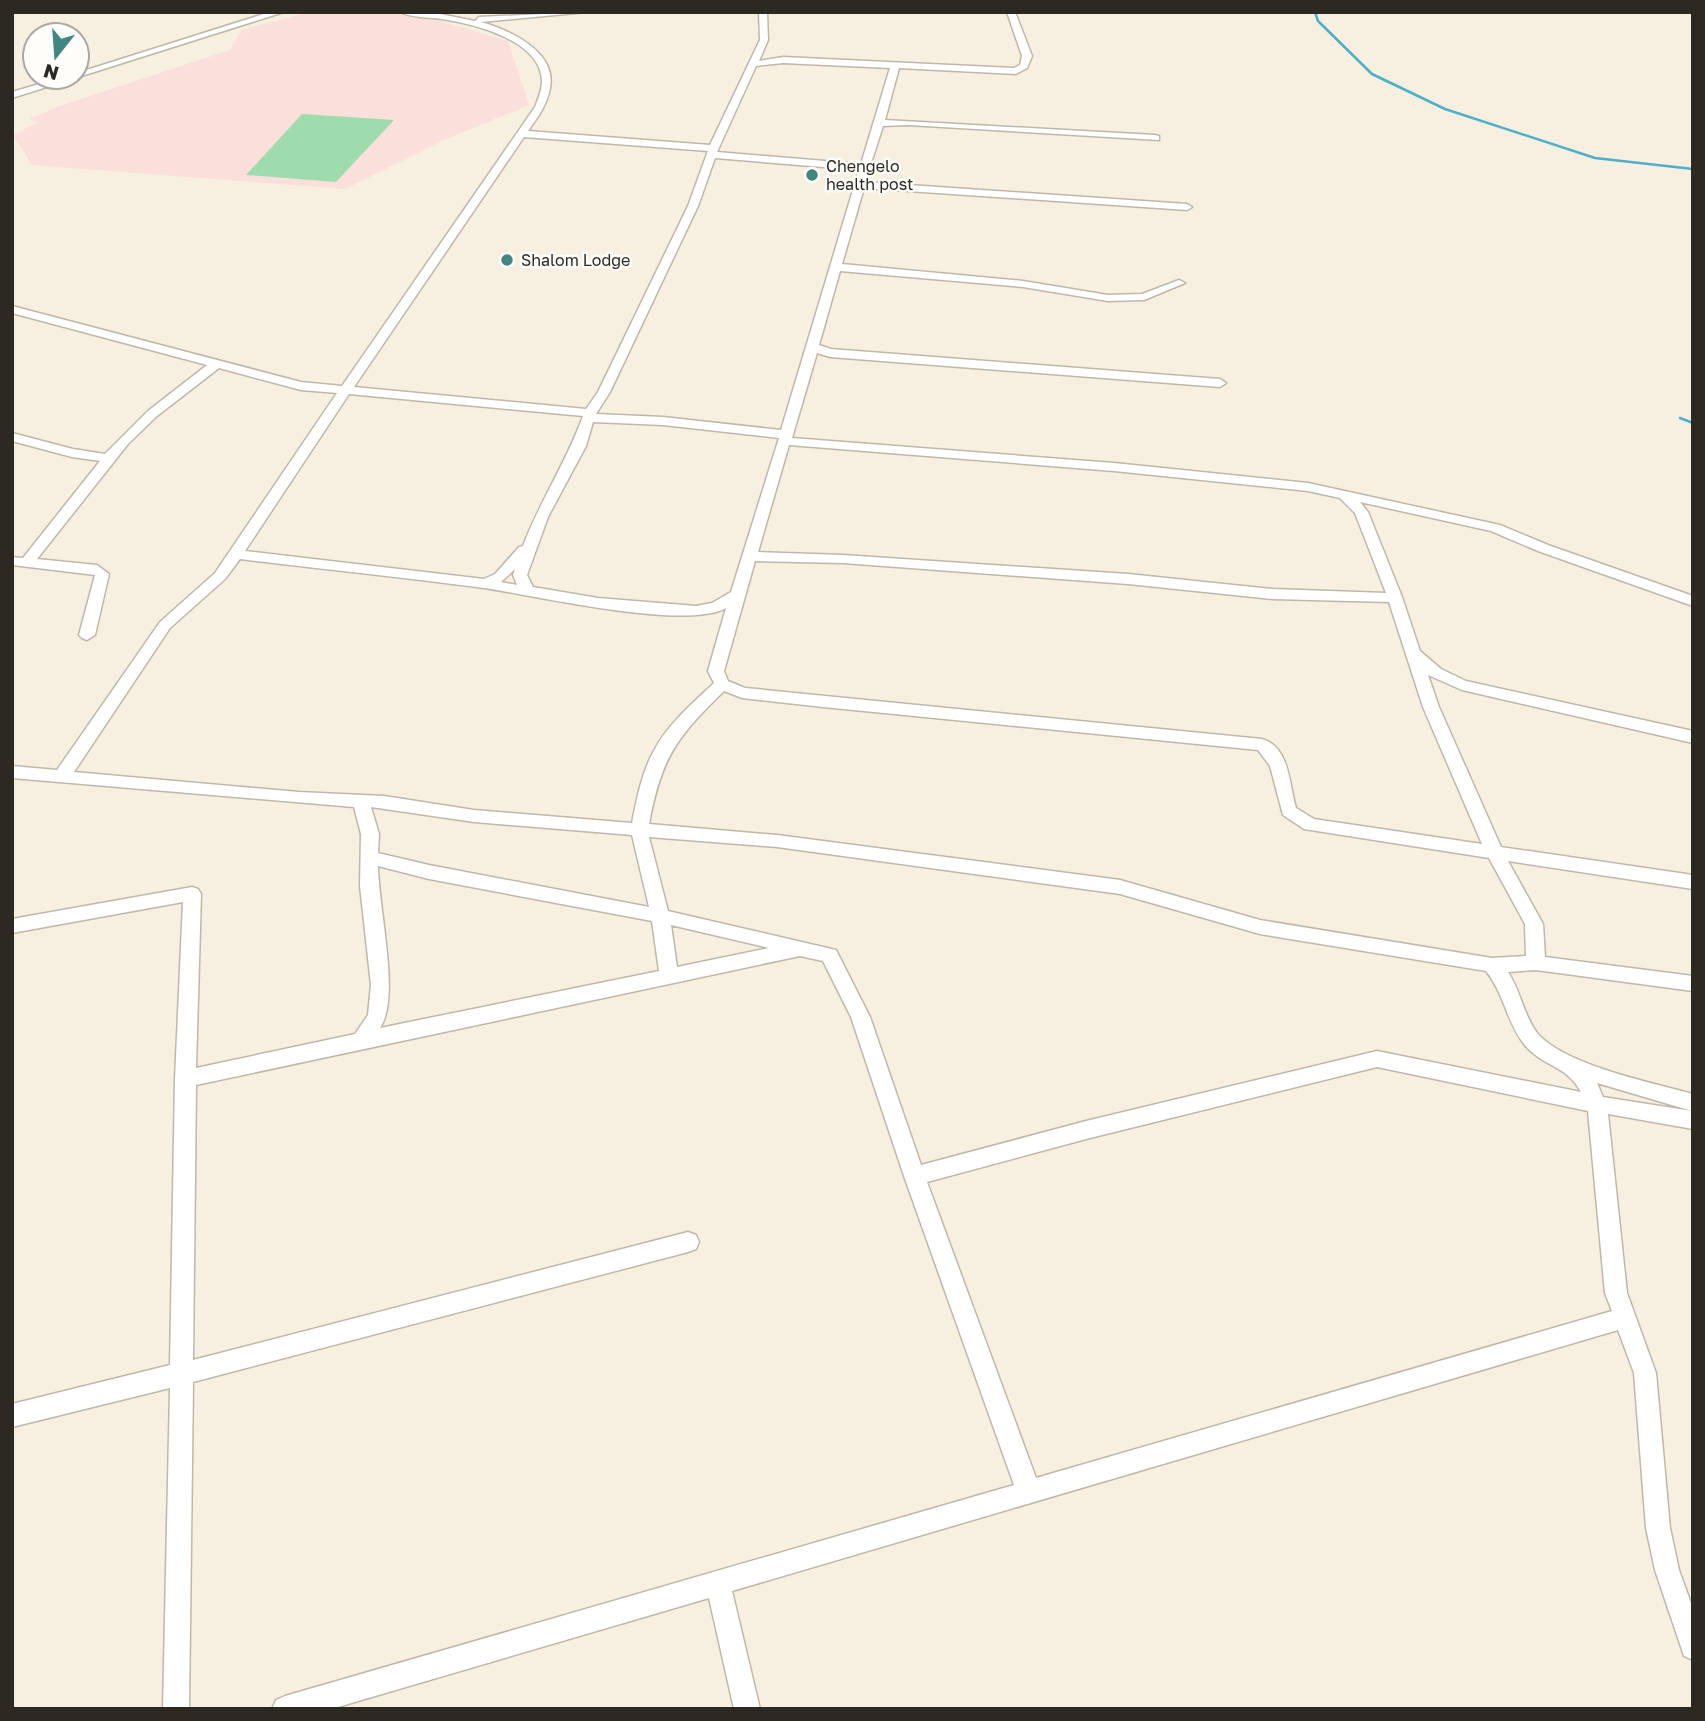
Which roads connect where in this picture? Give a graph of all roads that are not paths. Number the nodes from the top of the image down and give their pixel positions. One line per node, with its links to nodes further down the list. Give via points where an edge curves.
1 (280, 12): 11 (street)
2 (404, 12): 7 (street)
3 (583, 12): 6 (street)
4 (763, 12): 9 (street, via 764,40)
5 (1011, 12): 10 (street, via 1027,56 1022,69)
6 (501, 19): 7 (street); 8 (street)
7 (463, 20): 8 (street)
8 (485, 26): 13 (street, via 520,41 544,68 547,78 540,107)
9 (754, 64): 10 (street, via 783,60); 15 (street)
10 (895, 67): 12 (street)
11 (91, 71)
12 (880, 123): 14 (street); 16 (street)
13 (522, 134): 15 (street); 25 (street)
14 (1155, 138)
15 (713, 152): 16 (street); 26 (street, via 678,240)
16 (866, 167): 17 (street)
17 (860, 185): 18 (street); 19 (street)
18 (1187, 207)
19 (836, 267): 20 (street, via 1023,284 1108,298 1143,297); 22 (street)
20 (1180, 283)
21 (12, 309): 23 (street)
22 (810, 353): 24 (street); 28 (street)
23 (216, 364): 25 (street); 29 (street)
24 (1220, 383)
25 (343, 393): 26 (street); 34 (street)
26 (589, 416): 28 (street); 33 (street)
27 (12, 437): 29 (street)
28 (786, 438): 30 (street, via 1288,484); 35 (street)
29 (107, 458): 36 (street)
30 (1345, 495): 31 (street); 32 (street)
31 (1377, 502): 32 (street); 40 (street, via 1495,528)
32 (1362, 512): 41 (street)
33 (531, 543): 37 (street, via 500,577); 38 (street, via 520,575)
34 (236, 554): 37 (street); 51 (street, via 220,576 165,625)
35 (749, 556): 39 (street); 41 (street, via 947,565 1273,594 1334,595)
36 (19, 562): 44 (street, via 97,569 102,574)
37 (486, 584): 38 (street)
38 (528, 592): 42 (street)
39 (737, 596): 42 (street); 43 (street)
40 (1693, 601)
41 (1397, 604): 45 (street)
42 (696, 611): 43 (street, via 718,622)
43 (725, 634): 47 (street, via 716,671)
44 (87, 635)
45 (1414, 654): 46 (street); 48 (street)
46 (1447, 679): 48 (street); 49 (street)
47 (722, 684): 53 (street, via 662,750); 54 (street, via 742,692 822,702 1262,745 1277,760 1284,800 1299,820)
48 (1424, 686): 54 (street)
49 (1693, 737)
50 (12, 772): 51 (street)
51 (62, 776): 52 (street)
52 (361, 800): 53 (street, via 474,816); 56 (street, via 370,834)
53 (639, 829): 59 (street); 63 (street, via 777,841 1120,887 1260,927)
54 (1495, 853): 55 (street); 57 (street)
55 (1523, 857): 57 (street); 58 (street)
56 (369, 858): 59 (street); 66 (street, via 380,985 377,1017)
57 (1504, 871): 62 (street, via 1534,924)
58 (1693, 883)
59 (660, 916): 61 (street); 64 (street)
60 (12, 926): 68 (street, via 192,894)
61 (798, 949): 64 (street); 72 (street, via 829,955 839,971)
62 (1536, 963): 63 (street); 65 (street)
63 (1492, 965): 67 (street, via 1512,993 1530,1040)
64 (669, 975): 66 (street)
65 (1693, 984)
66 (361, 1040): 68 (street)
67 (1574, 1067): 69 (street); 70 (street)
68 (185, 1079): 75 (street)
69 (1693, 1103)
70 (1597, 1104): 71 (street); 72 (street, via 1377,1059); 74 (street, via 1616,1293)
71 (1693, 1119)
72 (914, 1176): 77 (street)
73 (688, 1242): 75 (street)
74 (1625, 1318): 77 (street); 79 (street, via 1645,1373 1658,1528)
75 (183, 1374): 76 (street); 80 (street)
76 (12, 1416)
77 (1028, 1490): 78 (street)
78 (718, 1584): 81 (street); 82 (street)
79 (1693, 1647)
80 (176, 1709)
81 (285, 1709)
82 (747, 1709)

